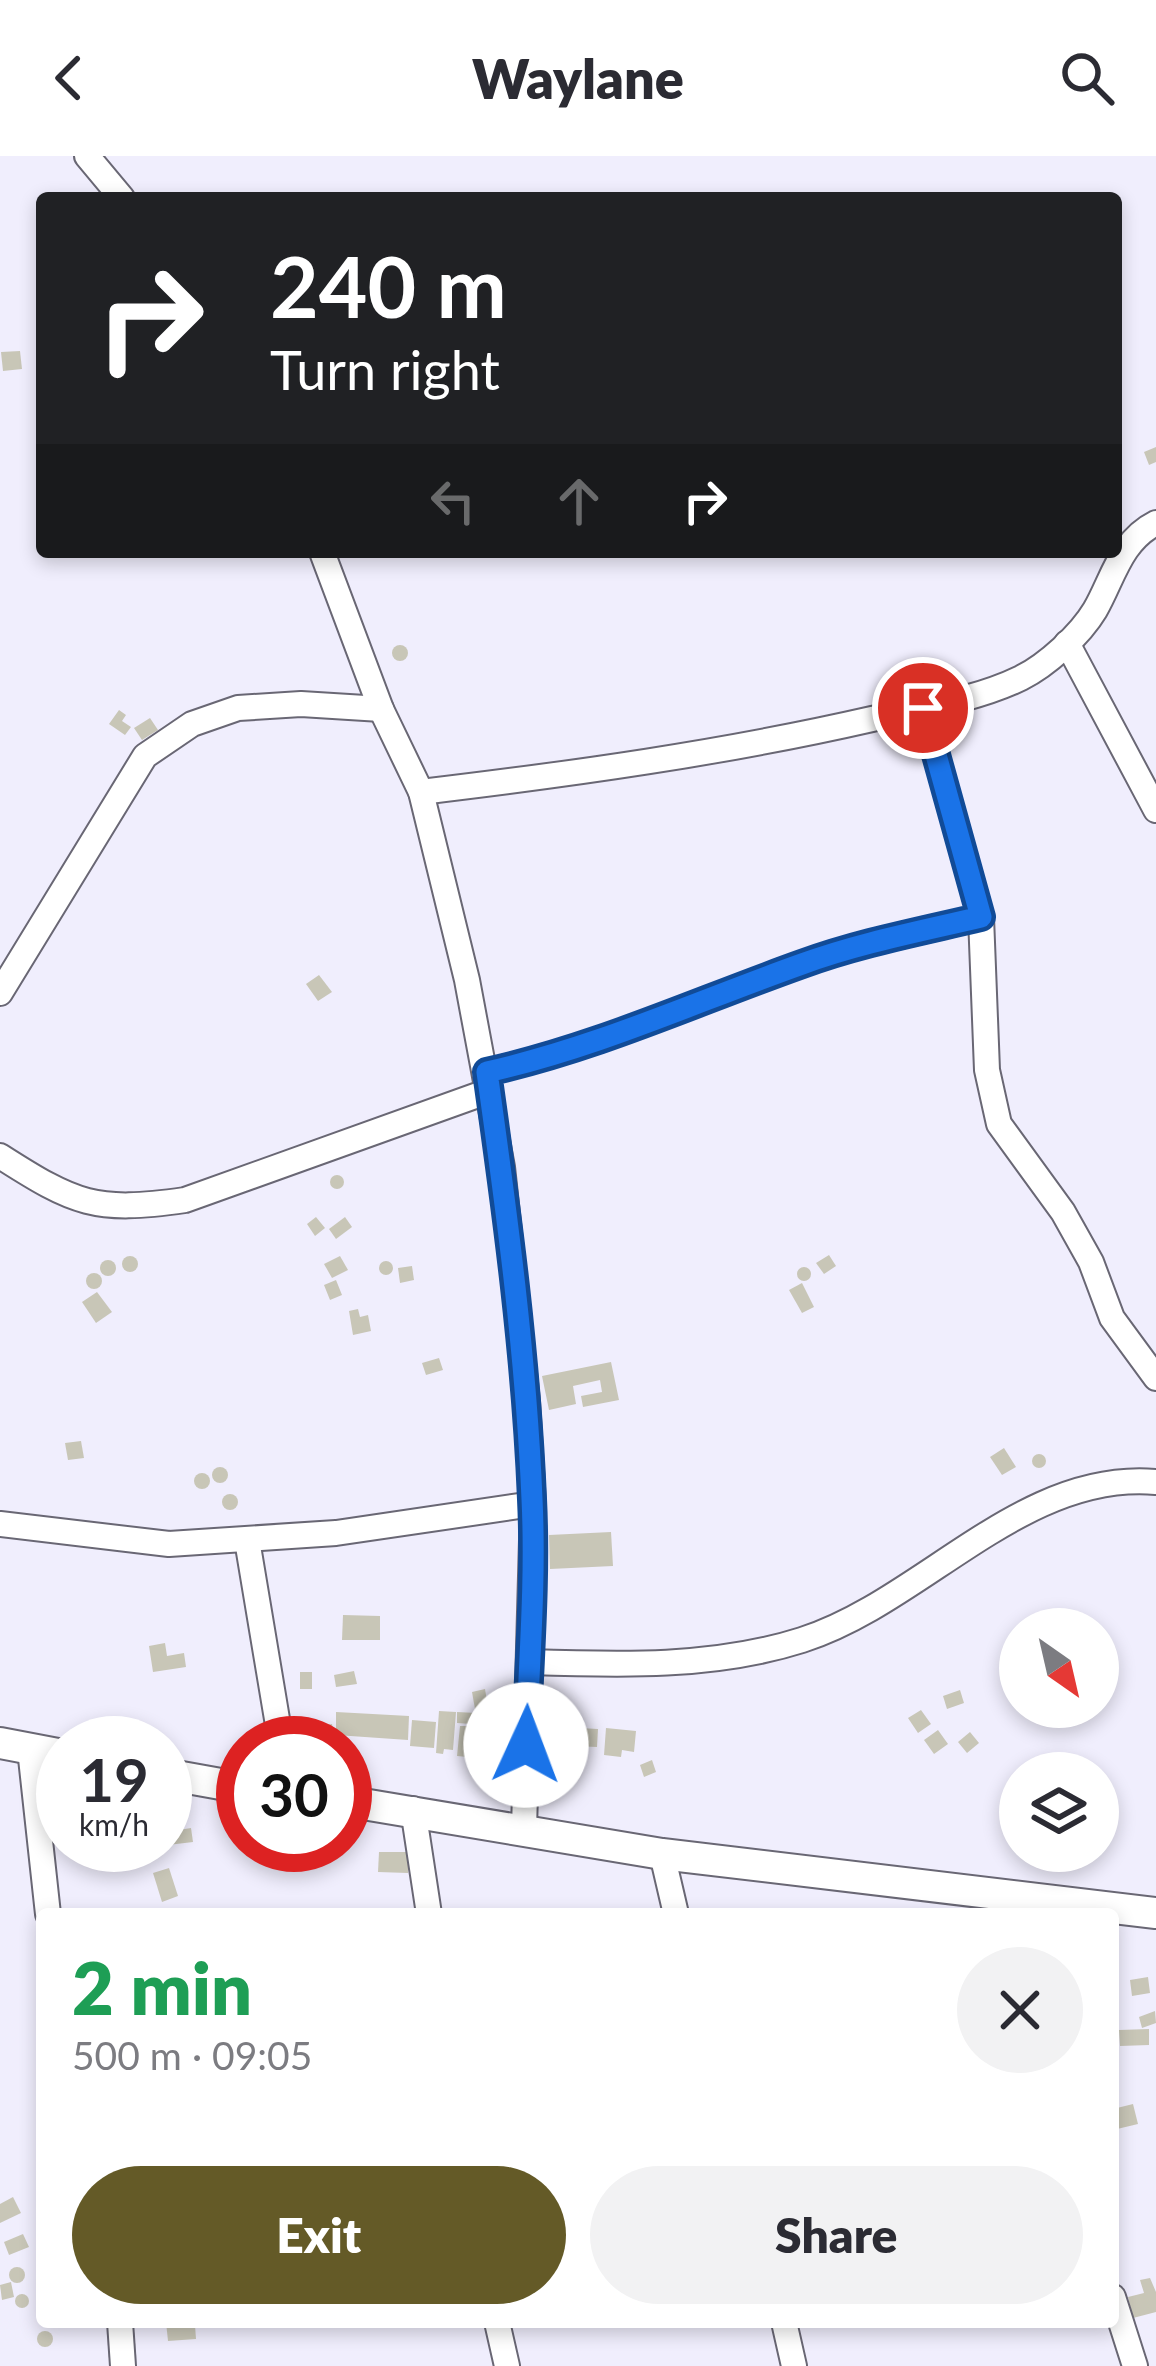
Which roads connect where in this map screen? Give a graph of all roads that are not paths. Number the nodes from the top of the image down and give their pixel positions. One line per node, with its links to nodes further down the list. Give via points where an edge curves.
1 (87, 156): 2 (street)
2 (117, 192)
3 (1156, 523): 4 (street)
4 (1122, 556)
5 (324, 558): 9 (street)
6 (1121, 558): 7 (street)
7 (1067, 643): 8 (street, via 1023,677); 11 (street)
8 (923, 708): 10 (street, via 682,756); 12 (street)
9 (381, 709): 10 (street); 13 (street, via 238,708 192,724 145,756)
10 (421, 792): 14 (street)
11 (1156, 809)
12 (981, 917): 14 (street, via 806,962); 16 (street, via 987,1070 999,1124 1063,1212 1112,1318)
13 (0, 993)
14 (488, 1082): 15 (street, via 185,1200 104,1206 58,1194); 18 (street, via 512,1245)
15 (0, 1156)
16 (1156, 1378)
17 (1156, 1482): 21 (street, via 1088,1485 802,1640 667,1664)
18 (532, 1504): 20 (street); 21 (street)
19 (0, 1524): 20 (street, via 170,1544)
20 (247, 1540): 22 (street)
21 (529, 1662): 26 (street)
22 (276, 1716)
23 (15, 1746): 29 (street)
24 (372, 1804): 25 (main road)
25 (413, 1809): 26 (main road); 30 (street)
26 (524, 1828): 27 (main road)
27 (662, 1853): 28 (main road); 31 (street)
28 (959, 1901): 32 (main road)
29 (47, 1908)
30 (428, 1908)
31 (675, 1908)
32 (1074, 1908)
33 (1119, 1911): 34 (main road)
34 (1156, 1913)
35 (1119, 2316): 42 (street)
36 (120, 2328): 39 (street)
37 (498, 2328): 40 (street)
38 (785, 2328): 41 (street)
39 (123, 2366)
40 (507, 2366)
41 (794, 2366)
42 (1135, 2366)

